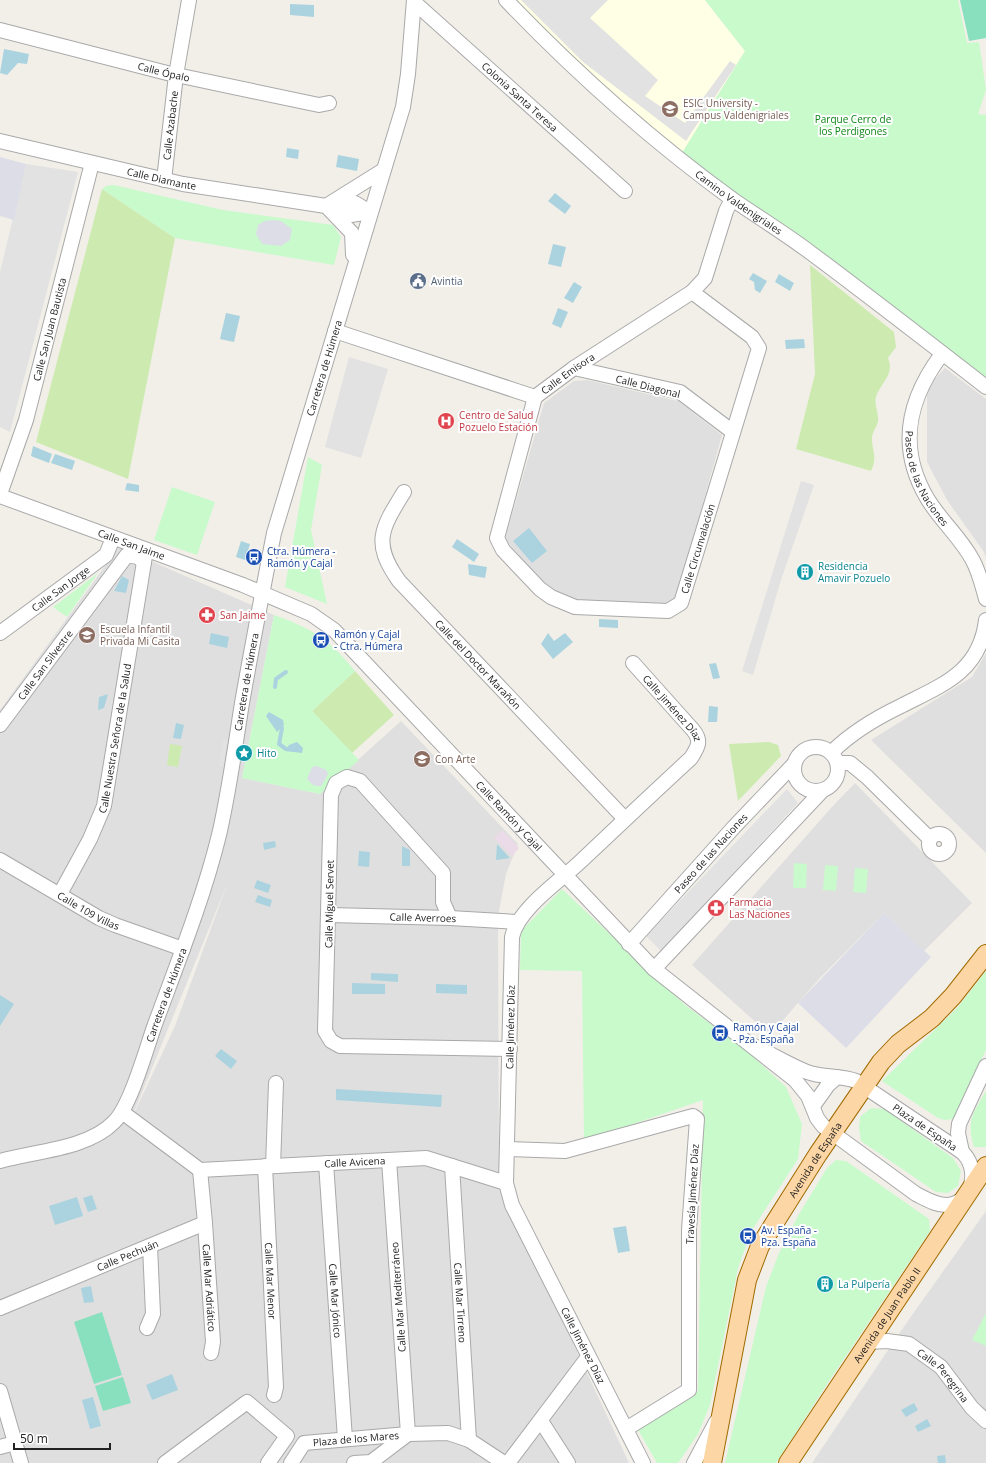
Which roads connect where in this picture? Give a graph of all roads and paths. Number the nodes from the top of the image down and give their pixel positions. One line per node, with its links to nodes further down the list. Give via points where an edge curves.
1 (189, 0): 5 (street, Calle Azabache)
2 (506, 0): 12 (street, Camino Valdenigriales, via 566,61)
3 (414, 1): 9 (street, Carretera de Húmera, via 403,107); 11 (street, Colonia Santa Teresa)
4 (0, 30): 5 (street, Calle Ópalo)
5 (176, 75): 6 (street, Calle Ópalo, via 319,104); 10 (street, Calle Azabache)
6 (329, 103)
7 (0, 141): 8 (street, Calle Diamante)
8 (92, 163): 10 (street, Calle Diamante); 24 (street, Calle San Juan Bautista, via 26,420)
9 (382, 171): 13 (street); 14 (street, Carretera de Húmera)
10 (164, 180): 13 (street, Calle Diamante)
11 (625, 191)
12 (732, 199): 16 (street, Calle Emisora, via 705,278); 18 (street, Camino Valdenigriales, via 810,252)
13 (326, 206): 14 (street, Calle Diamante, via 351,215); 15 (street, via 352,233)
14 (370, 212): 15 (street, Carretera de Húmera)
15 (353, 268): 17 (street, Carretera de Húmera)
16 (692, 292): 19 (street, Calle Emisora); 22 (street, Calle Circunvalación, via 752,337 759,348)
17 (335, 331): 21 (street, Calle Emisora); 29 (street, Carretera de Húmera, via 274,533)
18 (942, 354): 20 (street, Camino Valdenigriales); 30 (street, Paseo de las Naciones, via 915,399 910,422 910,459 927,499 971,558)
19 (574, 368): 21 (street, Calle Emisora); 22 (street, Calle Diagonal, via 680,392)
20 (986, 387)
21 (535, 397): 22 (street, Calle Circunvalación, via 497,538 503,550 540,589 551,597 575,607 668,611 681,603)
22 (733, 432)
23 (404, 492): 38 (street, Calle del Doctor Marañón, via 387,520 382,537 390,568 467,654)
24 (0, 495): 25 (street, Calle San Jaime)
25 (113, 538): 26 (street); 27 (street, Calle San Jaime)
26 (106, 555): 27 (street, via 114,558); 32 (street, Calle San Jorge)
27 (125, 555): 28 (street, Calle San Jaime); 34 (street, Calle San Silvestre)
28 (145, 556): 29 (street, Calle San Jaime, via 243,585); 42 (street, Calle Nuestra Señora de la Salud, via 104,806 90,839)
29 (261, 594): 41 (street, Calle Ramón y Cajal, via 311,614 340,635); 47 (street, Carretera de Húmera, via 219,834)
30 (986, 599)
31 (986, 620): 35 (street, via 982,640 975,656 964,669 931,692 871,722 852,735)
32 (0, 633)
33 (632, 663): 38 (street, Calle Jiménez Díaz, via 699,737 699,744 691,758)
34 (0, 725)
35 (835, 758): 36 (street, Paseo de las Naciones, via 823,748 808,748); 37 (street, via 838,775 833,784); 39 (street, via 850,763 867,777)
36 (794, 764): 37 (street, via 794,772 800,785 806,790); 46 (street, Paseo de las Naciones)
37 (821, 792): 49 (street)
38 (625, 819): 41 (street, Calle Jiménez Díaz)
39 (930, 839)
40 (0, 860): 42 (street, Calle 109 Villas)
41 (564, 874): 45 (street, Calle Jiménez Díaz); 46 (street, Calle Ramón y Cajal)
42 (60, 894): 47 (street, Calle 109 Villas, via 115,925)
43 (329, 915): 44 (street, Calle Averroes); 44 (street, Calle Miguel Servet, via 332,795 336,783 347,777 360,781 443,873 444,902); 51 (street, Calle Miguel Servet, via 325,1031 331,1041 340,1046)
44 (450, 918): 45 (street, Calle Averroes)
45 (517, 922): 51 (street, Calle Jiménez Díaz, via 512,937)
46 (629, 944): 49 (street, Calle Ramón y Cajal)
47 (183, 949): 57 (street, Carretera de Húmera)
48 (986, 954): 55 (main road, Avenida de España, via 953,996 932,1018 898,1044)
49 (654, 969): 50 (street, Calle Ramón y Cajal)
50 (754, 1046): 53 (street, Calle Ramón y Cajal, via 808,1072); 56 (street, Calle Ramón y Cajal, via 795,1080)
51 (510, 1049): 59 (street, Calle Jiménez Díaz)
52 (986, 1066): 60 (street, via 959,1124)
53 (837, 1077): 55 (street, Plaza de España, via 847,1077); 56 (street)
54 (276, 1083): 64 (street, Calle Mar Menor)
55 (864, 1085): 58 (main road, Avenida de España); 60 (street, Plaza de España)
56 (813, 1106): 58 (street, via 817,1118)
57 (122, 1112): 61 (street, Carretera de Húmera, via 106,1130 86,1140); 67 (street)
58 (833, 1133): 69 (street, via 916,1194 930,1201 949,1205); 79 (main road, Avenida de España, via 760,1246 747,1280)
59 (508, 1149): 68 (street, Calle Jiménez Díaz); 82 (street, Travesía Jiménez Díaz, via 565,1151 692,1116 697,1119 689,1230 689,1390)
60 (962, 1152): 69 (street, Plaza de España, via 970,1162 973,1172 972,1182)
61 (1, 1158)
62 (389, 1160): 63 (street, Calle Avicena); 65 (street, Calle Avicena, via 426,1158); 83 (street, Calle Mar Mediterráneo)
63 (326, 1163): 64 (street, Calle Avicena); 84 (street, Calle Mar Jónico)
64 (269, 1166): 67 (street, Calle Avicena); 78 (street, Calle Mar Menor, via 276,1387)
65 (452, 1166): 68 (street, Calle Avicena); 85 (street, Calle Mar Tirreno)
66 (986, 1166): 69 (main road, Avenida de Juan Pablo II)
67 (200, 1170): 70 (street)
68 (506, 1182): 76 (street, Calle Jiménez Díaz, via 512,1205)
69 (966, 1194): 74 (main road, Avenida de Juan Pablo II)
70 (205, 1223): 71 (street, Calle Pechuán); 75 (street, Calle Mar Adriático, via 213,1342)
71 (150, 1246): 72 (street, Calle Pechuán); 73 (street, via 153,1314)
72 (0, 1308)
73 (147, 1328)
74 (868, 1342): 81 (street, Calle Peregrina, via 909,1344 941,1367 972,1408); 99 (main road, Avenida de Juan Pablo II)
75 (211, 1353)
76 (588, 1357): 80 (street); 82 (street, Calle Jiménez Díaz)
77 (0, 1391): 86 (street)
78 (274, 1396)
79 (722, 1409): 97 (street, Avenida de España); 98 (main road, Avenida de España)
80 (541, 1421): 94 (street); 95 (street)
81 (986, 1421)
82 (626, 1429): 96 (street, Calle Jiménez Díaz)
83 (408, 1434): 84 (street, Plaza de los Mares); 85 (street, Plaza de los Mares, via 448,1433); 92 (street, Plaza de los Mares, via 371,1462)
84 (345, 1439): 91 (street, Plaza de los Mares, via 304,1443)
85 (469, 1440): 93 (street, Plaza de los Mares)
86 (15, 1443): 87 (street); 88 (street)
87 (0, 1447)
88 (21, 1463)
89 (165, 1463): 90 (street, via 247,1402 287,1436)
90 (268, 1463)
91 (291, 1463)
92 (354, 1463)
93 (504, 1463)
94 (508, 1463)
95 (568, 1463)
96 (643, 1463)
97 (694, 1463)
98 (712, 1463)
99 (788, 1463)

